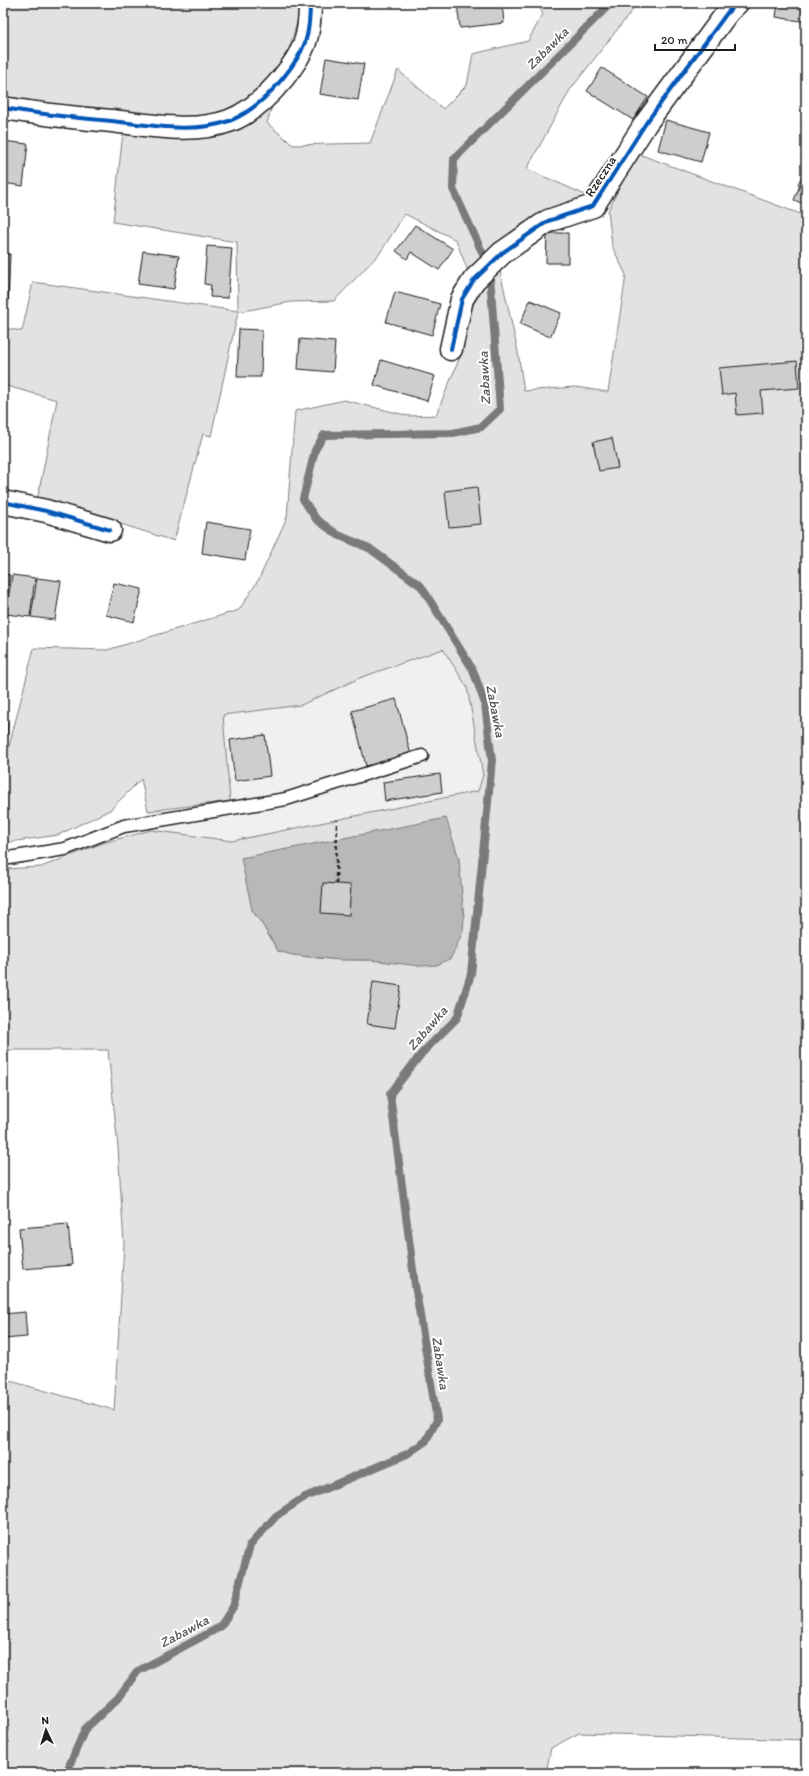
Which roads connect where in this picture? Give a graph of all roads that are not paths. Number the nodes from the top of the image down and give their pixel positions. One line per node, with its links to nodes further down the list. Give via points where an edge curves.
1 (310, 3): 3 (street, via 310,29 290,69 257,104 230,120 200,127 154,126)
2 (738, 3): 4 (street, Rzeczna, via 727,13 646,123 593,206 548,221 502,252 474,280 462,299)
3 (3, 108)
4 (451, 349)
5 (3, 502): 6 (street, via 46,511)
6 (110, 530)
7 (422, 756): 8 (lane, via 286,798 124,826 65,849)
8 (3, 859)

